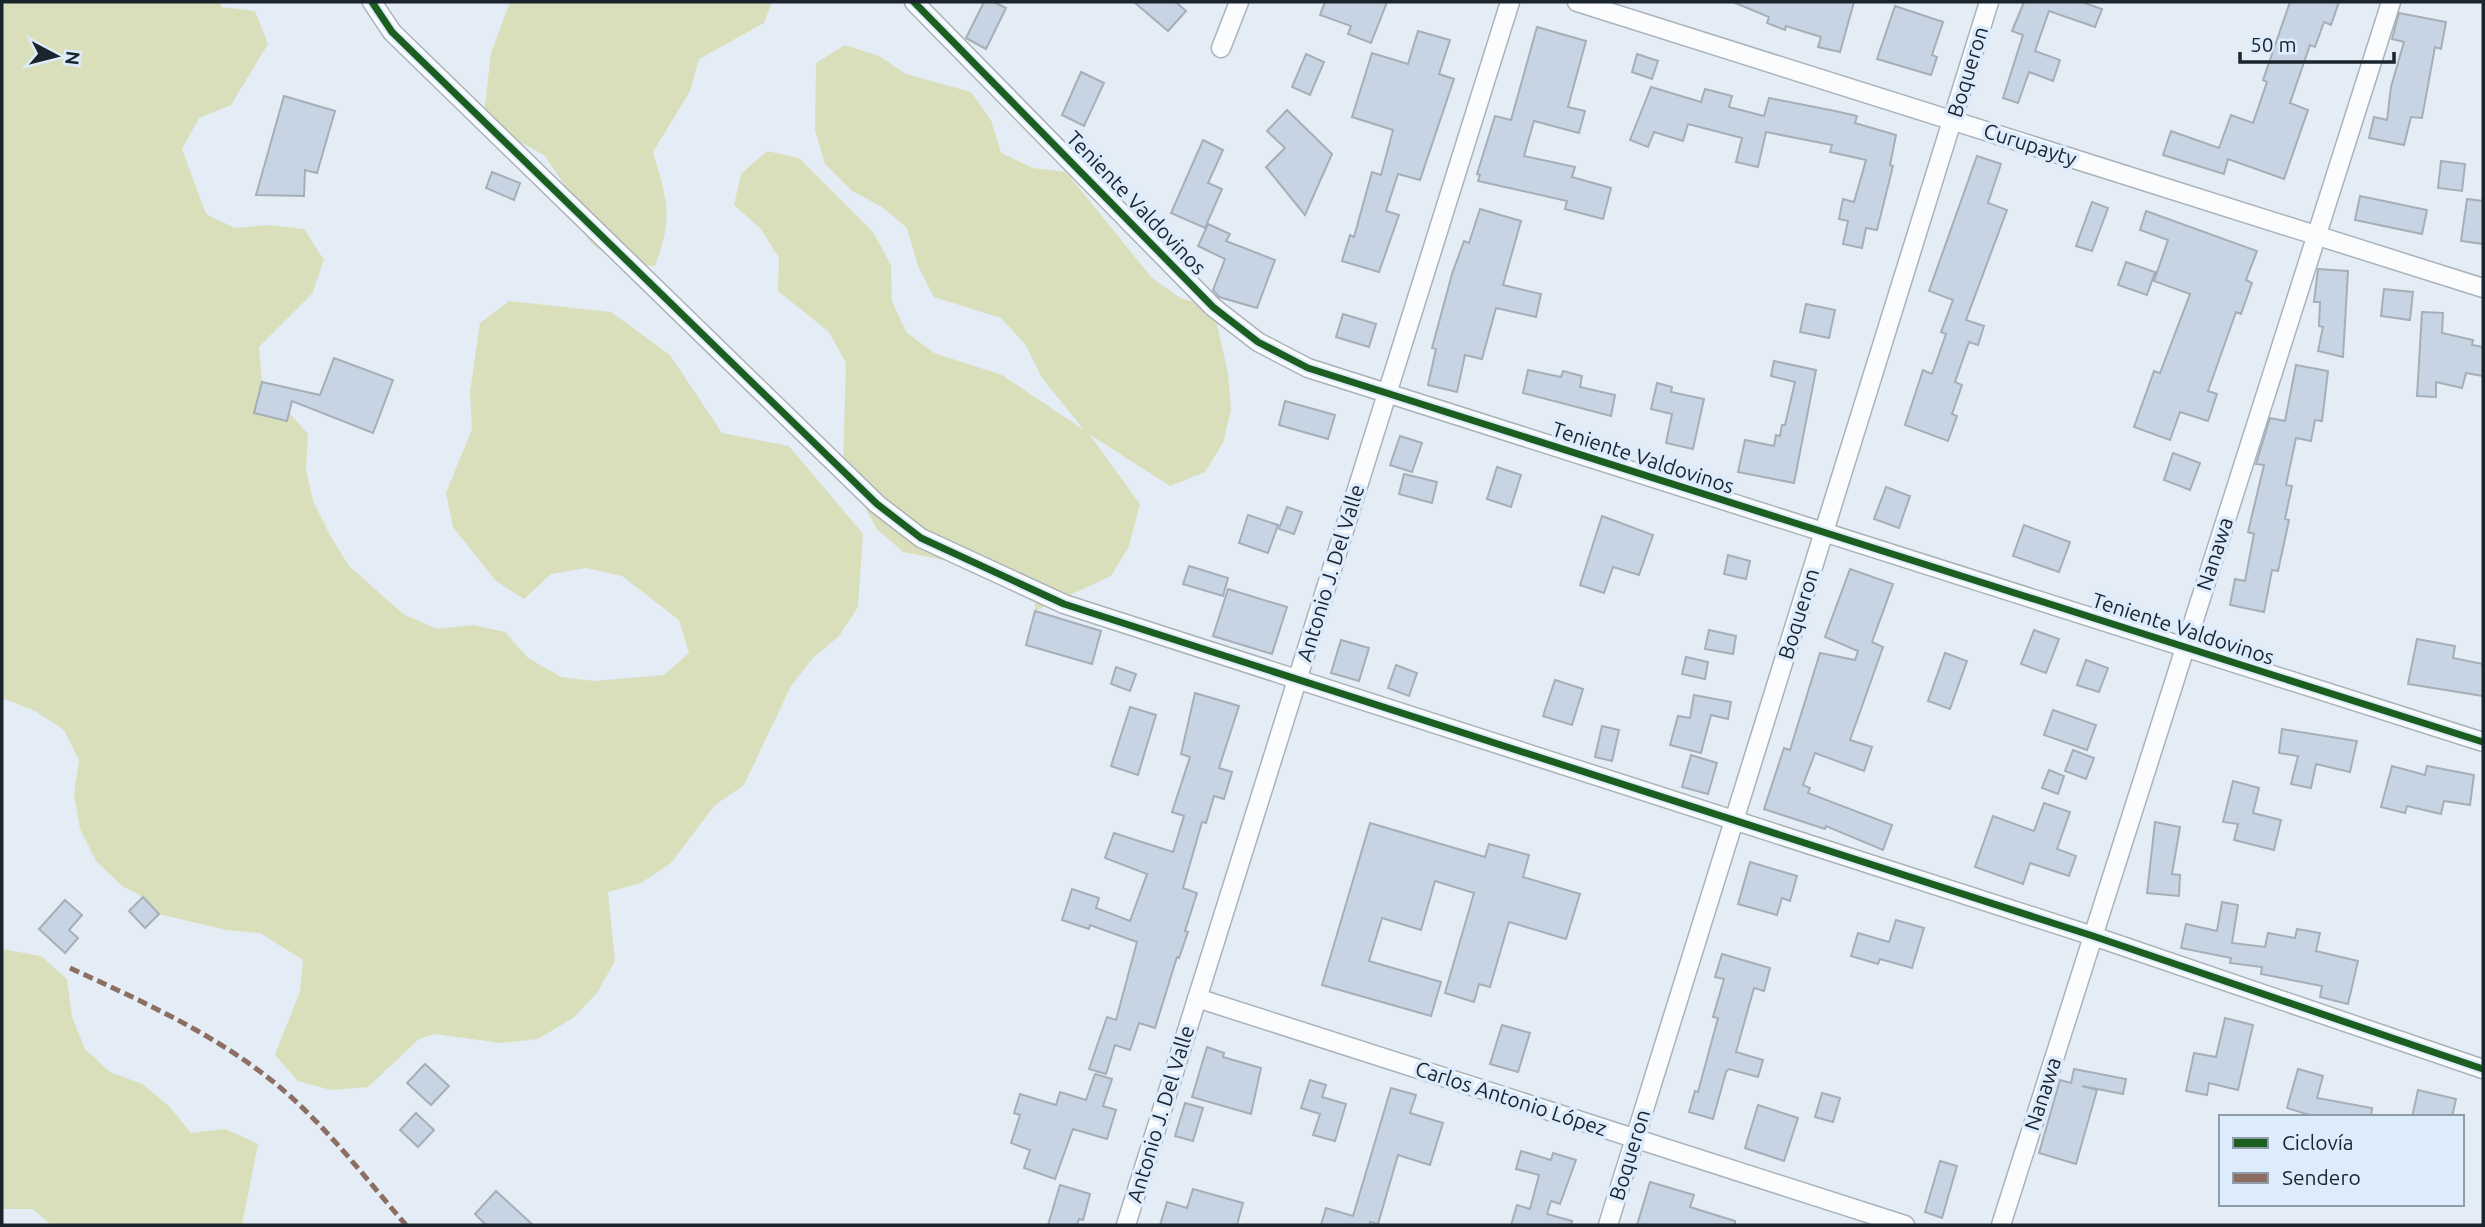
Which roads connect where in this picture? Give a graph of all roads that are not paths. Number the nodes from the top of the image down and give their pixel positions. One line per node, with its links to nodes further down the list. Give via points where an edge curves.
1 (372, 2): 15 (street, via 392,32 598,234 877,504 921,538 1065,604)
2 (914, 2): 12 (street, Teniente Valdovinos, via 1213,306 1258,342 1298,363)
3 (1239, 2): 8 (street)
4 (1510, 2): 12 (street, Antonio J. Del Valle)
5 (1577, 2): 9 (street, Curupayty)
6 (1990, 2): 9 (street, Boqueron)
7 (2390, 2): 10 (street, Nanawa)
8 (1221, 48)
9 (1952, 121): 10 (street, Curupayty); 13 (street, Boqueron)
10 (2316, 236): 11 (street, Curupayty); 14 (street, Nanawa)
11 (2483, 288)
12 (1387, 395): 13 (street, Teniente Valdovinos); 15 (street, Antonio J. Del Valle)
13 (1824, 533): 14 (street, Teniente Valdovinos); 17 (street, Boqueron)
14 (2185, 648): 16 (street, Teniente Valdovinos); 18 (street, Nanawa)
15 (1297, 680): 17 (street); 19 (street, Antonio J. Del Valle)
16 (2483, 742)
17 (1734, 821): 18 (street); 21 (street, Boqueron)
18 (2093, 936): 20 (street); 25 (street, Nanawa)
19 (1197, 998): 21 (street, Carlos Antonio López); 22 (street, Antonio J. Del Valle)
20 (2483, 1069)
21 (1635, 1138): 23 (street, Boqueron); 24 (street, Carlos Antonio López)
22 (1126, 1225)
23 (1608, 1225)
24 (1905, 1225)
25 (2001, 1225)

